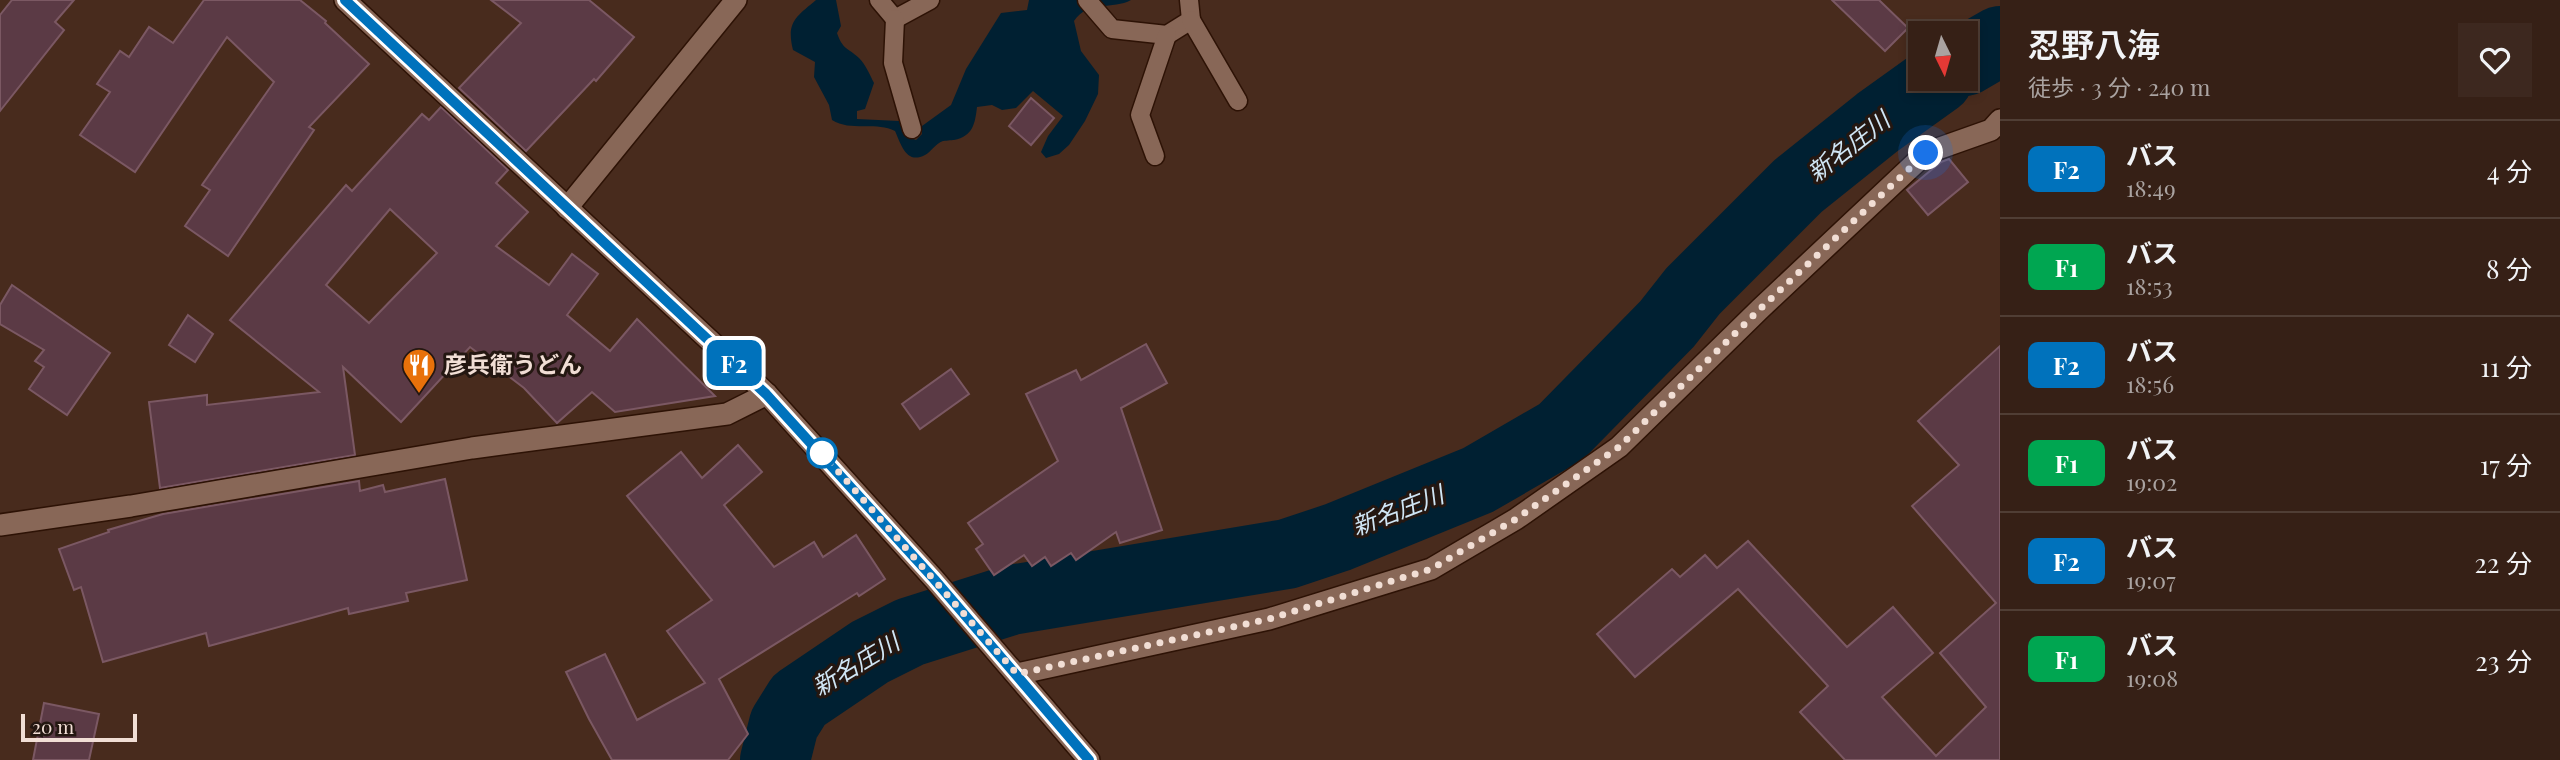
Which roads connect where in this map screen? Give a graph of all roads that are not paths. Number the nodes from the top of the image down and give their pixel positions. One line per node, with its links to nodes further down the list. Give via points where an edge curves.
1 (345, 0): 14 (street)
2 (736, 0): 14 (street)
3 (879, 0): 7 (lane)
4 (930, 0): 7 (lane)
5 (1087, 0): 9 (lane, via 1112,29)
6 (1189, 0): 8 (lane)
7 (895, 19): 12 (lane, via 893,63)
8 (1191, 20): 9 (lane); 10 (lane)
9 (1167, 35): 13 (lane, via 1140,115)
10 (1238, 101)
11 (2000, 120): 17 (street, via 1991,130 1926,153 1619,447 1516,519 1431,569 1269,619)
12 (912, 130)
13 (1155, 156)
14 (567, 208): 15 (street)
15 (766, 394): 16 (street, via 727,414 472,448); 17 (street)
16 (0, 525)
17 (1013, 669): 18 (street)
18 (1088, 760)

